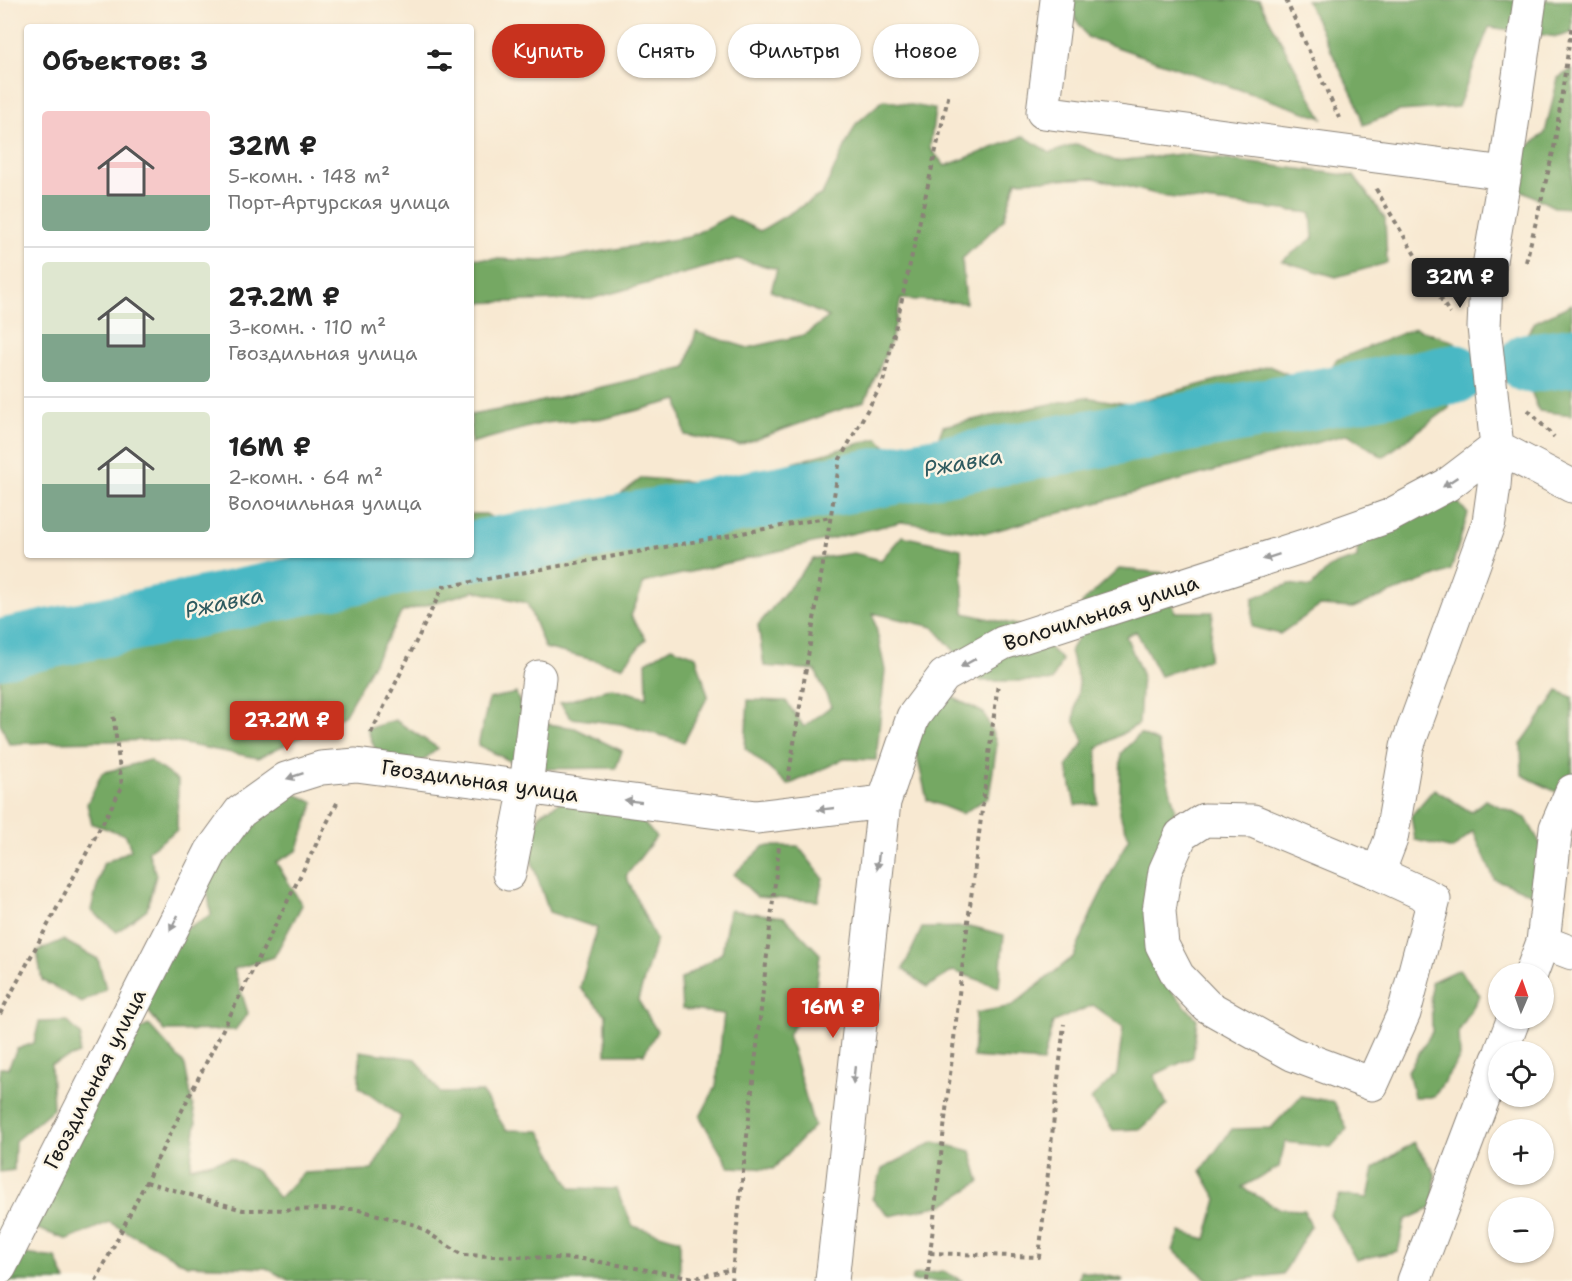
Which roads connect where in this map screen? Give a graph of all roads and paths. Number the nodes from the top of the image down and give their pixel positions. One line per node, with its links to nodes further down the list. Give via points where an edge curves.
1 (1057, 0): 6 (street, via 1043,112)
2 (1286, 0): 6 (path)
3 (1530, 0): 7 (street)
4 (1572, 24): 8 (path, via 1554,148)
5 (949, 93): 20 (path, via 883,382 840,459)
6 (1355, 154): 7 (street); 9 (path)
7 (1505, 173): 12 (street, via 1486,284 1484,327)
8 (1524, 269)
9 (1453, 320)
10 (1524, 405): 11 (path)
11 (1559, 442)
12 (1497, 447): 13 (street); 19 (street, Волочильная улица, one-way to 19, via 1447,485 1389,516 1003,643 944,676 913,717); 21 (street, via 1489,522 1407,747 1391,839)
13 (1572, 486)
14 (1000, 672): 29 (path)
15 (538, 677): 17 (street)
16 (113, 712): 25 (path, via 122,787)
17 (526, 787): 20 (street, Гвоздильная улица, one-way to 17, via 756,817); 22 (street); 30 (street, Гвоздильная улица, one-way to 30, via 356,765 321,768 286,779 240,812 211,852)
18 (1572, 791): 23 (street, via 1556,828)
19 (884, 802): 20 (street, Гвоздильная улица, one-way to 20); 33 (street, Волочильная улица, one-way to 33)
20 (783, 814): 31 (path)
21 (1378, 873): 21 (street, via 1434,899 1404,1013 1372,1084 1292,1054 1207,1006 1178,976 1162,945 1159,911 1165,871 1181,835 1204,820 1253,821)
22 (509, 874)
23 (1558, 947): 24 (street)
24 (1542, 963)
25 (0, 1014)
26 (1064, 1024): 29 (path, via 1040,1257)
27 (1488, 1085): 35 (street)
28 (146, 1182): 31 (path, via 243,1210 355,1209 416,1225 462,1255 582,1259 695,1278)
29 (930, 1253): 34 (path)
30 (0, 1267)
31 (732, 1269): 32 (path)
32 (730, 1281)
33 (832, 1281)
34 (927, 1281)
35 (1414, 1281)

